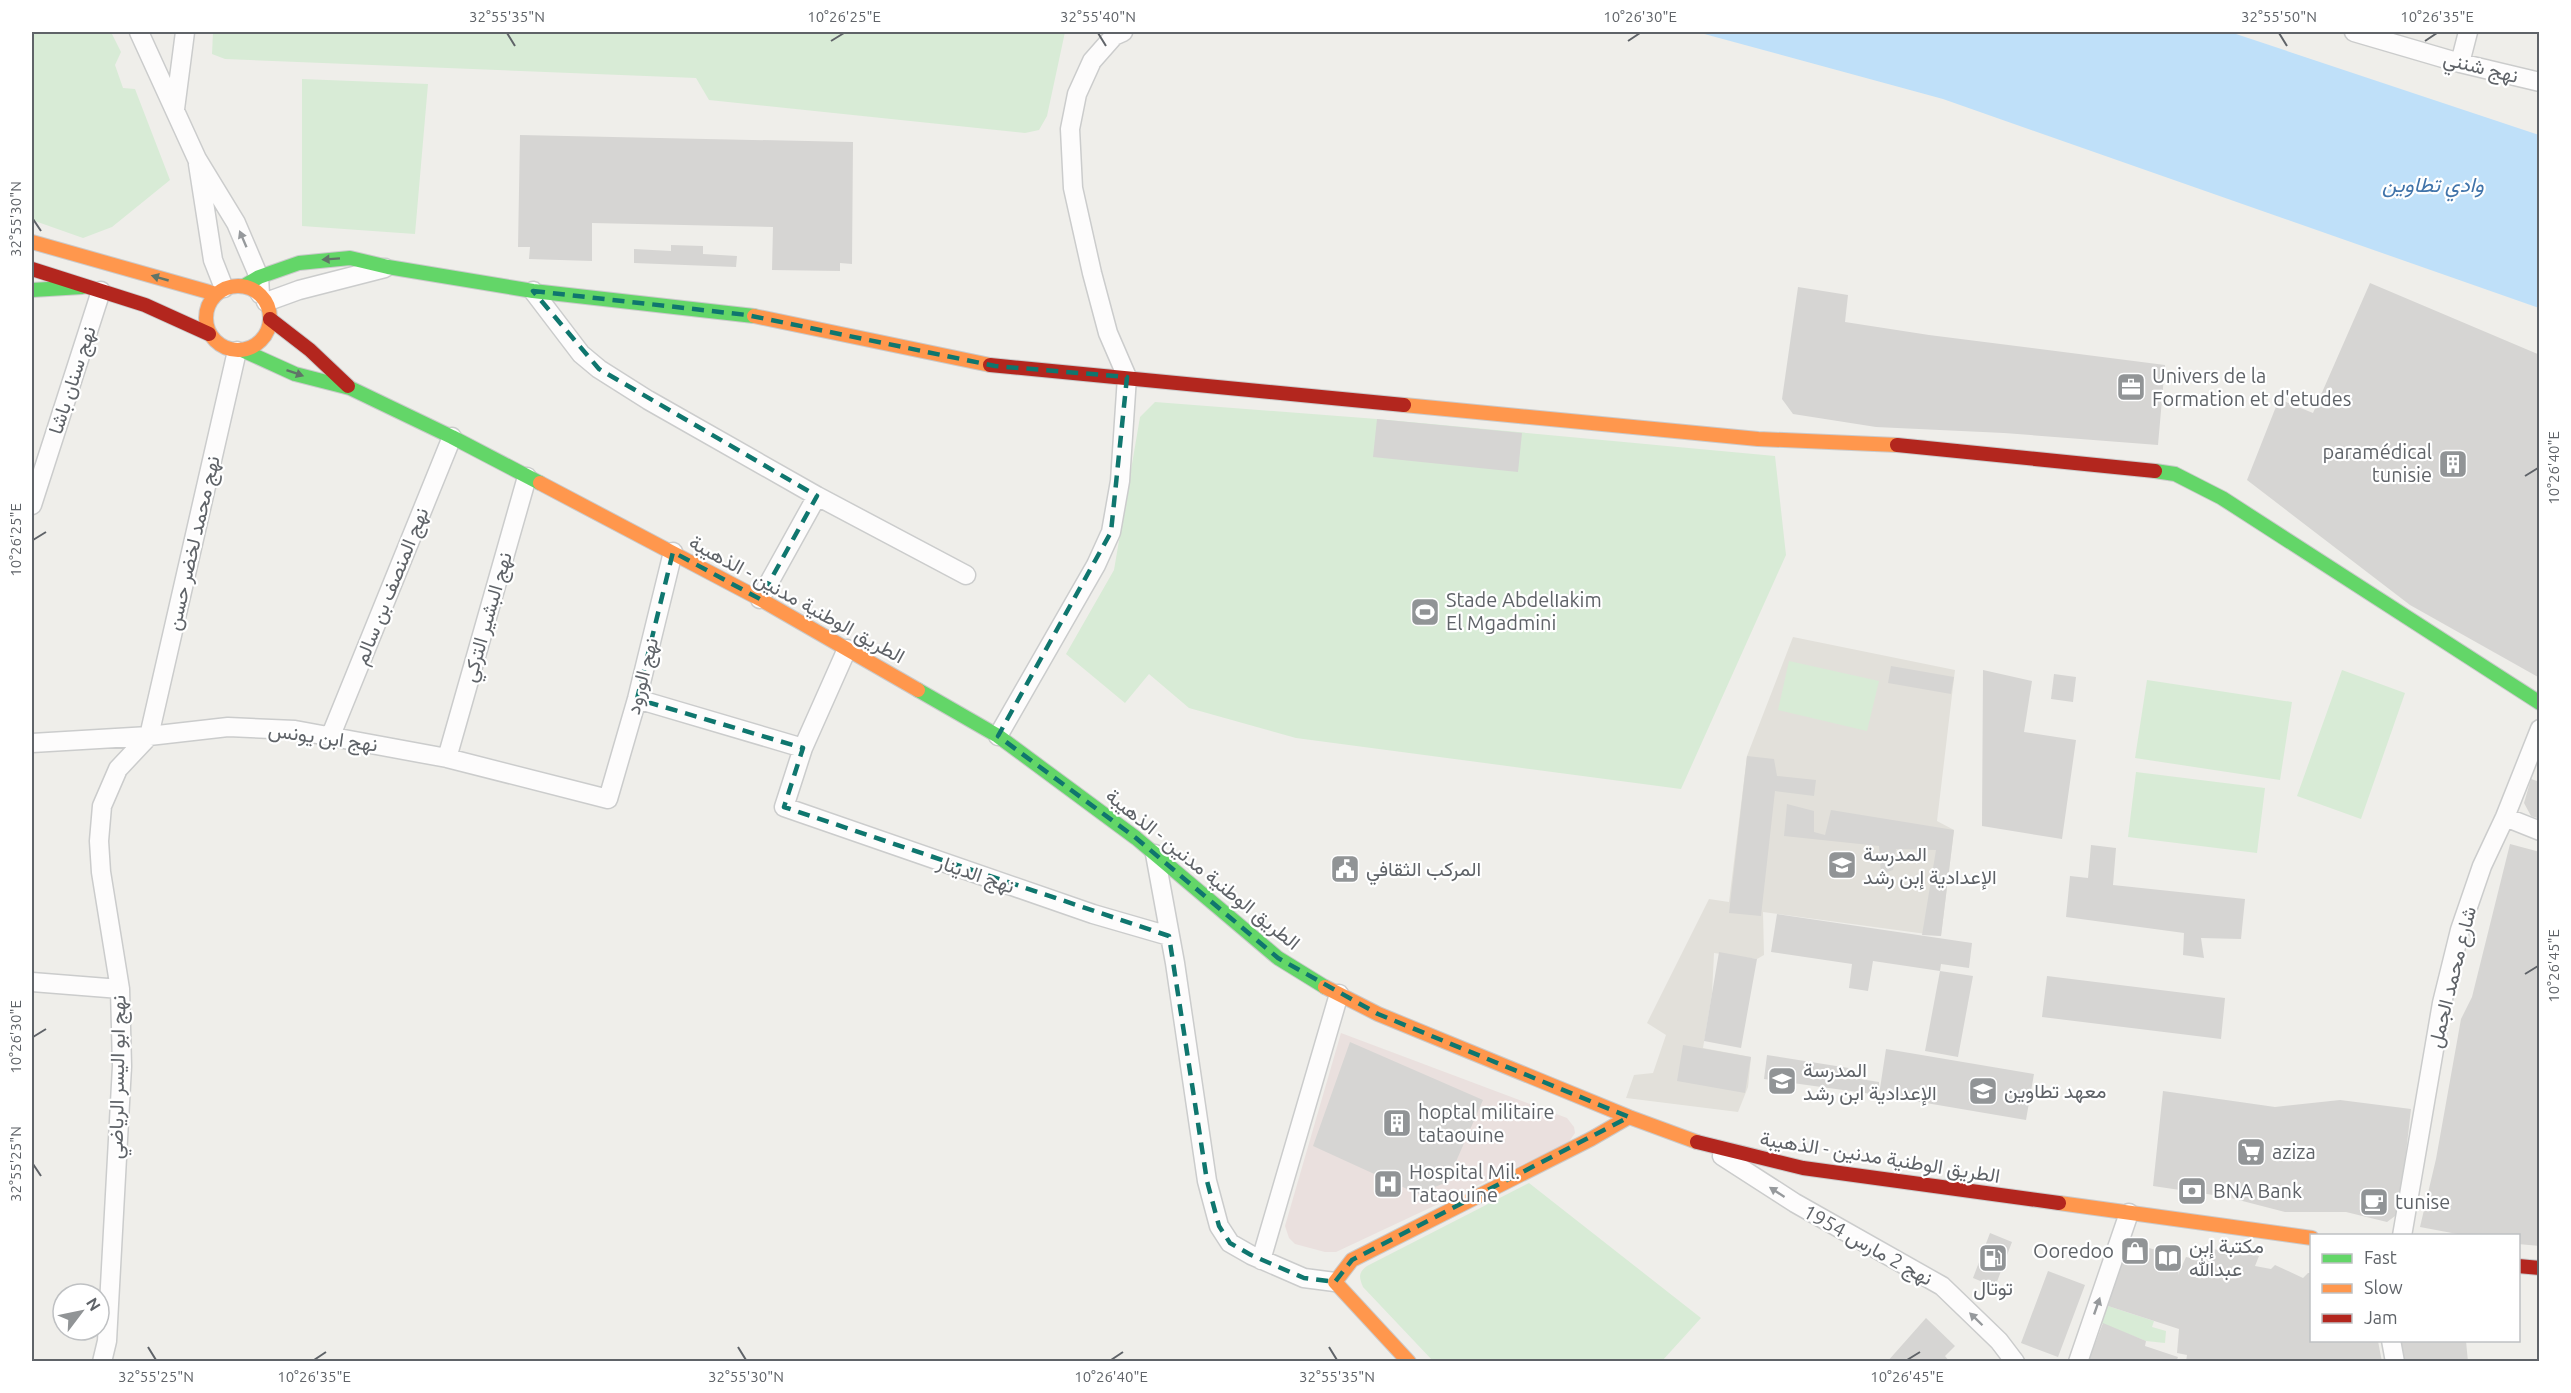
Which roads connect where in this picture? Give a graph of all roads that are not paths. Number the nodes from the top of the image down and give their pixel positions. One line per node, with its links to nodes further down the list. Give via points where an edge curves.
1 (139, 32): 8 (street)
2 (185, 32): 8 (street)
3 (1123, 32): 20 (street, via 1114,36 1092,61 1077,94 1070,129 1073,188 1092,273 1108,333)
4 (2354, 32): 6 (street, نهج شنني)
5 (2468, 32): 6 (street)
6 (2460, 63): 7 (street, نهج شنني)
7 (2540, 82)
8 (175, 109): 9 (street)
9 (197, 159): 15 (street); 17 (street, one-way to 9, via 236,223)
10 (32, 242): 15 (main road, one-way to 10)
11 (388, 267): 16 (main road); 17 (street); 17 (main road, one-way to 17, via 350,258 299,263)
12 (32, 269): 13 (main road)
13 (95, 289): 14 (main road); 18 (main road, via 145,305); 25 (street, نهج سنان باشا)
14 (32, 290)
15 (220, 291): 17 (main road); 18 (main road, via 207,308)
16 (534, 291): 20 (main road, via 747,315 995,366); 24 (street, via 582,354 599,369)
17 (260, 296): 19 (main road, via 265,336 251,348); 21 (main road, الطريق الوطنية مدنين - الذهيبة)
18 (209, 334): 19 (main road, via 216,343)
19 (240, 350): 21 (main road, الطريق الوطنية مدنين - الذهيبة, one-way to 21, via 295,374); 34 (street, نهج محمد لخضر حسن)
20 (1127, 377): 31 (main road, via 1758,439 1887,444 2175,474 2222,498); 35 (street, via 1120,481 1111,532)
21 (350, 388): 22 (main road, الطريق الوطنية مدنين - الذهيبة)
22 (452, 437): 23 (main road, الطريق الوطنية مدنين - الذهيبة); 33 (street, نهج المنصف بن سالم)
23 (527, 477): 26 (main road, الطريق الوطنية مدنين - الذهيبة); 38 (street, نهج البشير التركي)
24 (817, 496): 27 (street); 28 (street)
25 (32, 505)
26 (673, 552): 28 (main road, الطريق الوطنية مدنين - الذهيبة); 30 (street, نهج الورود)
27 (966, 575)
28 (760, 599): 29 (main road, الطريق الوطنية مدنين - الذهيبة)
29 (847, 649): 35 (main road, الطريق الوطنية مدنين - الذهيبة); 37 (street)
30 (637, 699): 37 (street); 39 (street, نهج الورود)
31 (2540, 703)
32 (2540, 729): 40 (street, شارع محمد الجمل)
33 (331, 735): 34 (street, نهج ابن يونس, via 228,727); 38 (street, نهج ابن يونس)
34 (150, 736): 36 (street, نهج ابن يونس); 45 (street, نهج ابو اليسر الرياضي, via 118,769 102,806 101,872)
35 (998, 736): 42 (main road, الطريق الوطنية مدنين - الذهيبة)
36 (32, 743)
37 (803, 748): 43 (street, نهج الدينار, via 784,807 1067,905)
38 (447, 758): 39 (street, نهج ابن يونس)
39 (609, 800)
40 (2505, 817): 41 (street); 50 (street, شارع محمد الجمل, via 2482,866 2460,930 2440,1014)
41 (2540, 831)
42 (1155, 854): 43 (street); 46 (main road, الطريق الوطنية مدنين - الذهيبة, via 1278,958)
43 (1169, 936): 52 (street, via 1207,1181 1219,1226 1230,1243)
44 (32, 982): 45 (street)
45 (120, 988): 57 (street, نهج ابو اليسر الرياضي, via 122,1066 108,1330)
46 (1339, 994): 47 (main road, الطريق الوطنية مدنين - الذهيبة, via 1378,1014); 52 (street)
47 (1629, 1117): 48 (main road, الطريق الوطنية مدنين - الذهيبة); 55 (main road, via 1352,1260)
48 (1706, 1145): 49 (main road, الطريق الوطنية مدنين - الذهيبة, via 1803,1168); 59 (street, نهج 2 مارس 1954, one-way to 48, via 2000,1341 1942,1286 1795,1203)
49 (2129, 1213): 51 (main road, الطريق الوطنية مدنين - الذهيبة); 60 (street, one-way to 49)
50 (2402, 1234)
51 (2310, 1238)
52 (1261, 1260): 55 (street, via 1304,1278)
53 (2520, 1266): 54 (main road)
54 (2540, 1269)
55 (1335, 1282): 58 (main road)
56 (2391, 1342): 61 (street)
57 (102, 1362)
58 (1409, 1362)
59 (2015, 1362)
60 (2078, 1362)
61 (2395, 1362)

